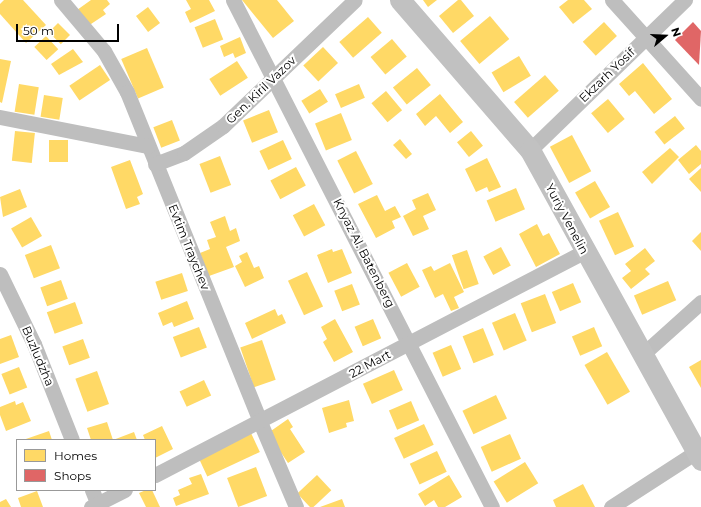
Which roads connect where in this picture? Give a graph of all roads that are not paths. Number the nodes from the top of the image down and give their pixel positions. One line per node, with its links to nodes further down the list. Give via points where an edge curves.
1 (61, 0): 11 (street, Evtim Traychev, via 108,58 128,92)
2 (233, 0): 8 (street, Knyaz Al. Batenberg)
3 (356, 0): 8 (street, Gen. Kiril Vazov)
4 (400, 0): 12 (street, Yuriy Venelin)
5 (612, 0): 7 (street)
6 (685, 0): 7 (street, Ekzarh Yosif)
7 (646, 38): 9 (street); 12 (street, Ekzarh Yosif)
8 (274, 78): 13 (street, Gen. Kiril Vazov, via 223,126 184,153); 17 (street, Knyaz Al. Batenberg)
9 (701, 99)
10 (0, 117): 11 (street)
11 (148, 146): 13 (street, Evtim Traychev)
12 (530, 150): 14 (street, Yuriy Venelin)
13 (155, 164): 19 (street, Evtim Traychev)
14 (584, 252): 17 (street, 22 Mart); 18 (street, Yuriy Venelin)
15 (0, 274): 20 (street, Buzludzha, via 34,344)
16 (701, 302): 18 (street)
17 (410, 343): 19 (street, 22 Mart); 26 (street, Knyaz Al. Batenberg)
18 (642, 354): 21 (street, Yuriy Venelin)
19 (260, 422): 22 (street, 22 Mart); 25 (street, Evtim Traychev)
20 (72, 439)
21 (699, 456): 27 (street)
22 (156, 474)
23 (122, 491): 24 (street)
24 (95, 502)
25 (296, 507)
26 (492, 507)
27 (611, 507)

